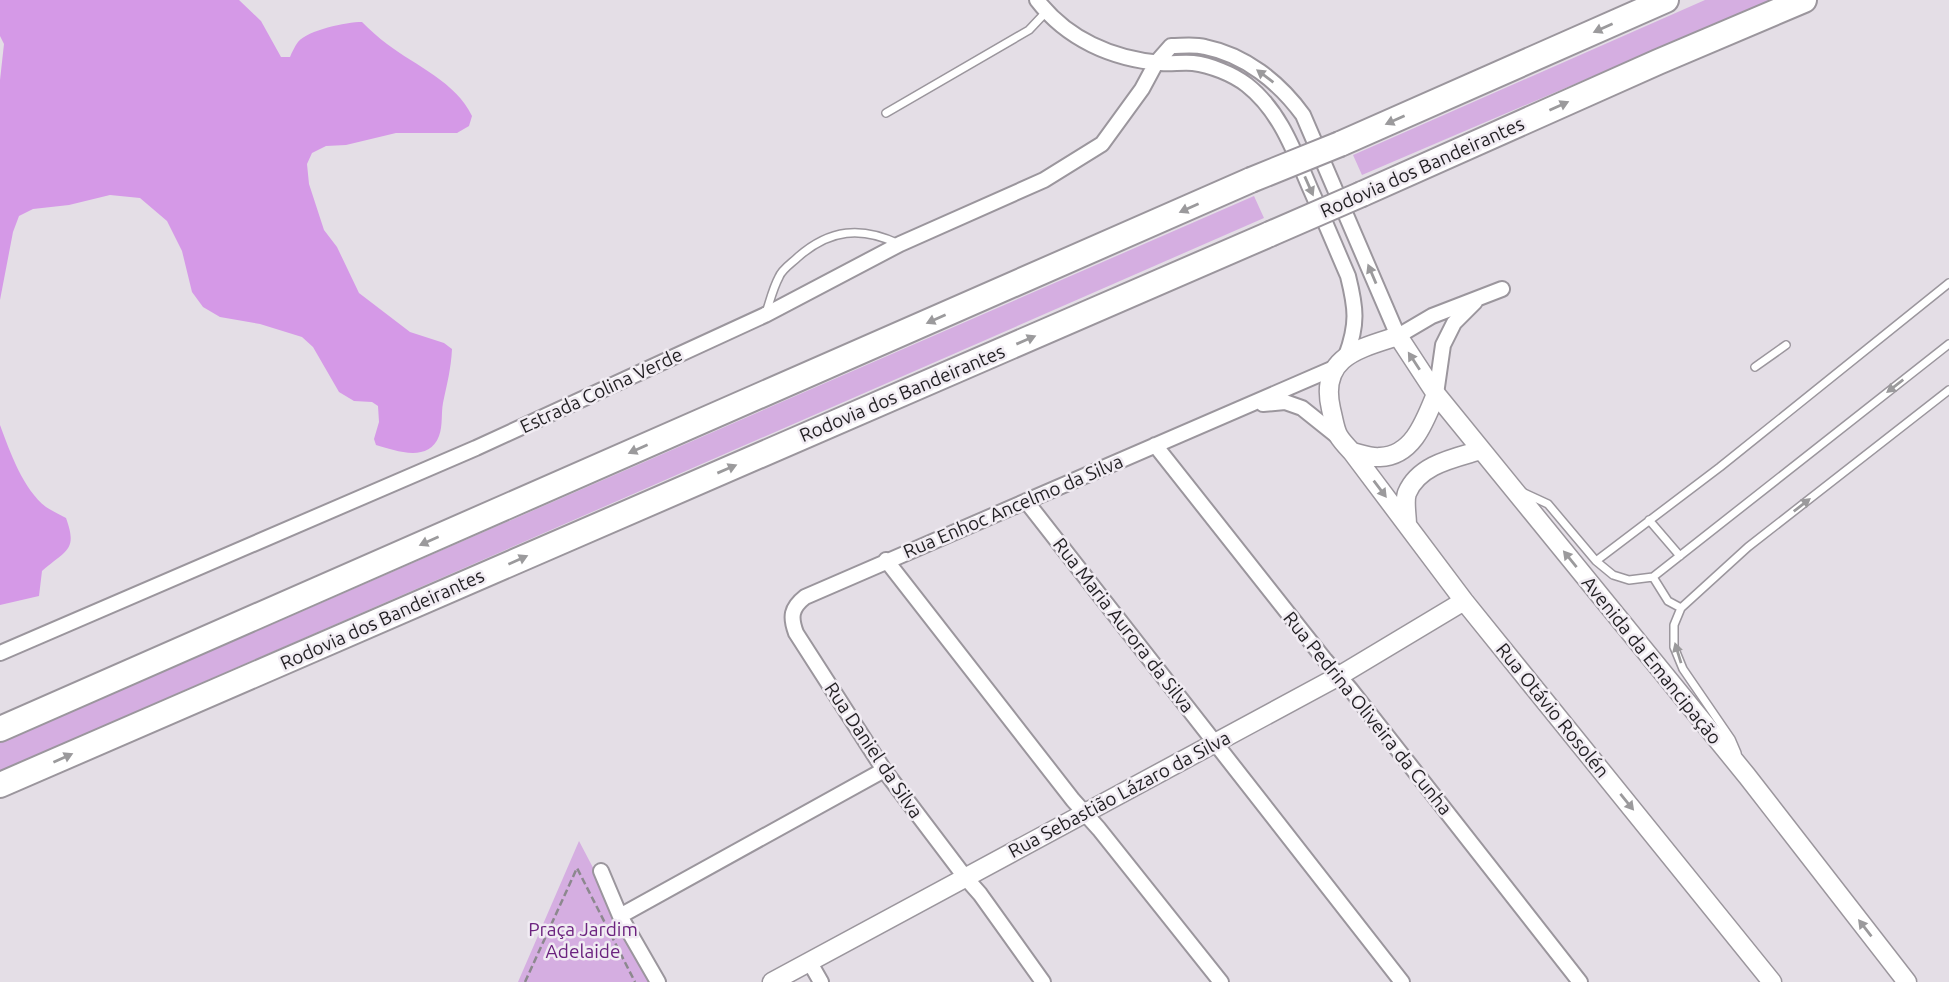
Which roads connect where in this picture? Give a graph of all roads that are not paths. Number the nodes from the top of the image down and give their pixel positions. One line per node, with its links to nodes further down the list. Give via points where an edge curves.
1 (1666, 0): 36 (highway, one-way to 36, bridge)
2 (1804, 0): 40 (highway, Rodovia dos Bandeirantes, one-way to 2, bridge)
3 (1041, 6): 4 (street, via 1096,49); 5 (lane, via 1029,30)
4 (1156, 63): 6 (street, Estrada Colina Verde, via 1102,144 1044,180); 11 (street, one-way to 4, via 1294,103 1262,73 1218,50 1171,47); 14 (street, one-way to 14, via 1193,63 1229,74 1260,97 1285,130 1353,296 1355,332)
5 (886, 113)
6 (900, 244): 10 (street, Estrada Colina Verde); 10 (lane, via 859,232 827,237 780,274)
7 (1949, 283): 25 (lane)
8 (1502, 289): 9 (street)
9 (1477, 300): 11 (street, via 1432,316); 17 (street, via 1454,323 1443,345)
10 (765, 315): 34 (street, Estrada Colina Verde, via 476,448)
11 (1398, 337): 14 (street, via 1367,346); 17 (street, Avenida da Emancipação, one-way to 11)
12 (1949, 344): 27 (lane, one-way to 27)
13 (1786, 345): 15 (lane)
14 (1340, 362): 18 (street, Rua Enhoc Ancelmo da Silva); 19 (street, via 1329,386)
15 (1755, 368)
16 (1949, 390): 32 (lane, one-way to 16, via 1748,547)
17 (1436, 394): 21 (street, Avenida da Emancipação); 22 (street, via 1406,447 1378,457)
18 (1248, 406): 19 (street, Rua Enhoc Ancelmo da Silva, via 1285,402 1302,408); 20 (street, Rua Enhoc Ancelmo da Silva)
19 (1337, 436): 22 (street, Rua Otávio Rosolén)
20 (1155, 445): 24 (street, Rua Enhoc Ancelmo da Silva); 35 (street, Rua Pedrina Oliveira da Cunha)
21 (1481, 450): 23 (street, Avenida da Emancipação); 26 (street, via 1446,460 1418,476 1406,495)
22 (1352, 452): 26 (street, Rua Otávio Rosolén, one-way to 26)
23 (1509, 485): 29 (lane, via 1548,504); 39 (street, Avenida da Emancipação, one-way to 23)
24 (1026, 501): 28 (street, Rua Enhoc Ancelmo da Silva); 37 (street, Rua Maria Aurora da Silva)
25 (1649, 520): 27 (lane); 29 (lane)
26 (1407, 525): 31 (street, Rua Otávio Rosolén)
27 (1680, 556): 30 (lane)
28 (886, 560): 33 (street, Rua Enhoc Ancelmo da Silva, via 805,597 795,605); 41 (street)
29 (1596, 561): 30 (lane, via 1613,575 1629,580)
30 (1653, 577): 32 (lane, via 1668,601)
31 (1464, 601): 35 (street, Rua Sebastião Lázaro da Silva); 53 (street, Rua Otávio Rosolén, one-way to 53)
32 (1681, 608): 39 (lane, one-way to 32, via 1731,739 1683,669 1674,647 1674,625)
33 (791, 619): 38 (street, Rua Daniel da Silva)
34 (0, 653)
35 (1339, 676): 37 (street, Rua Sebastião Lázaro da Silva); 52 (street, Rua Pedrina Oliveira da Cunha)
36 (0, 729)
37 (1216, 743): 41 (street, Rua Sebastião Lázaro da Silva); 51 (street, Rua Maria Aurora da Silva)
38 (884, 770): 43 (street, Rua Daniel da Silva); 44 (street)
39 (1748, 776): 54 (street, Avenida da Emancipação, one-way to 39)
40 (0, 785)
41 (1085, 813): 43 (street, Rua Sebastião Lázaro da Silva); 50 (street)
42 (601, 871): 44 (street)
43 (965, 877): 45 (street, Rua Sebastião Lázaro da Silva); 49 (street, Rua Daniel da Silva)
44 (620, 916): 46 (street)
45 (809, 961): 47 (street, Rua Sebastião Lázaro da Silva); 48 (street)
46 (658, 982)
47 (772, 982)
48 (821, 982)
49 (1044, 982)
50 (1221, 982)
51 (1402, 982)
52 (1580, 982)
53 (1772, 982)
54 (1907, 982)

